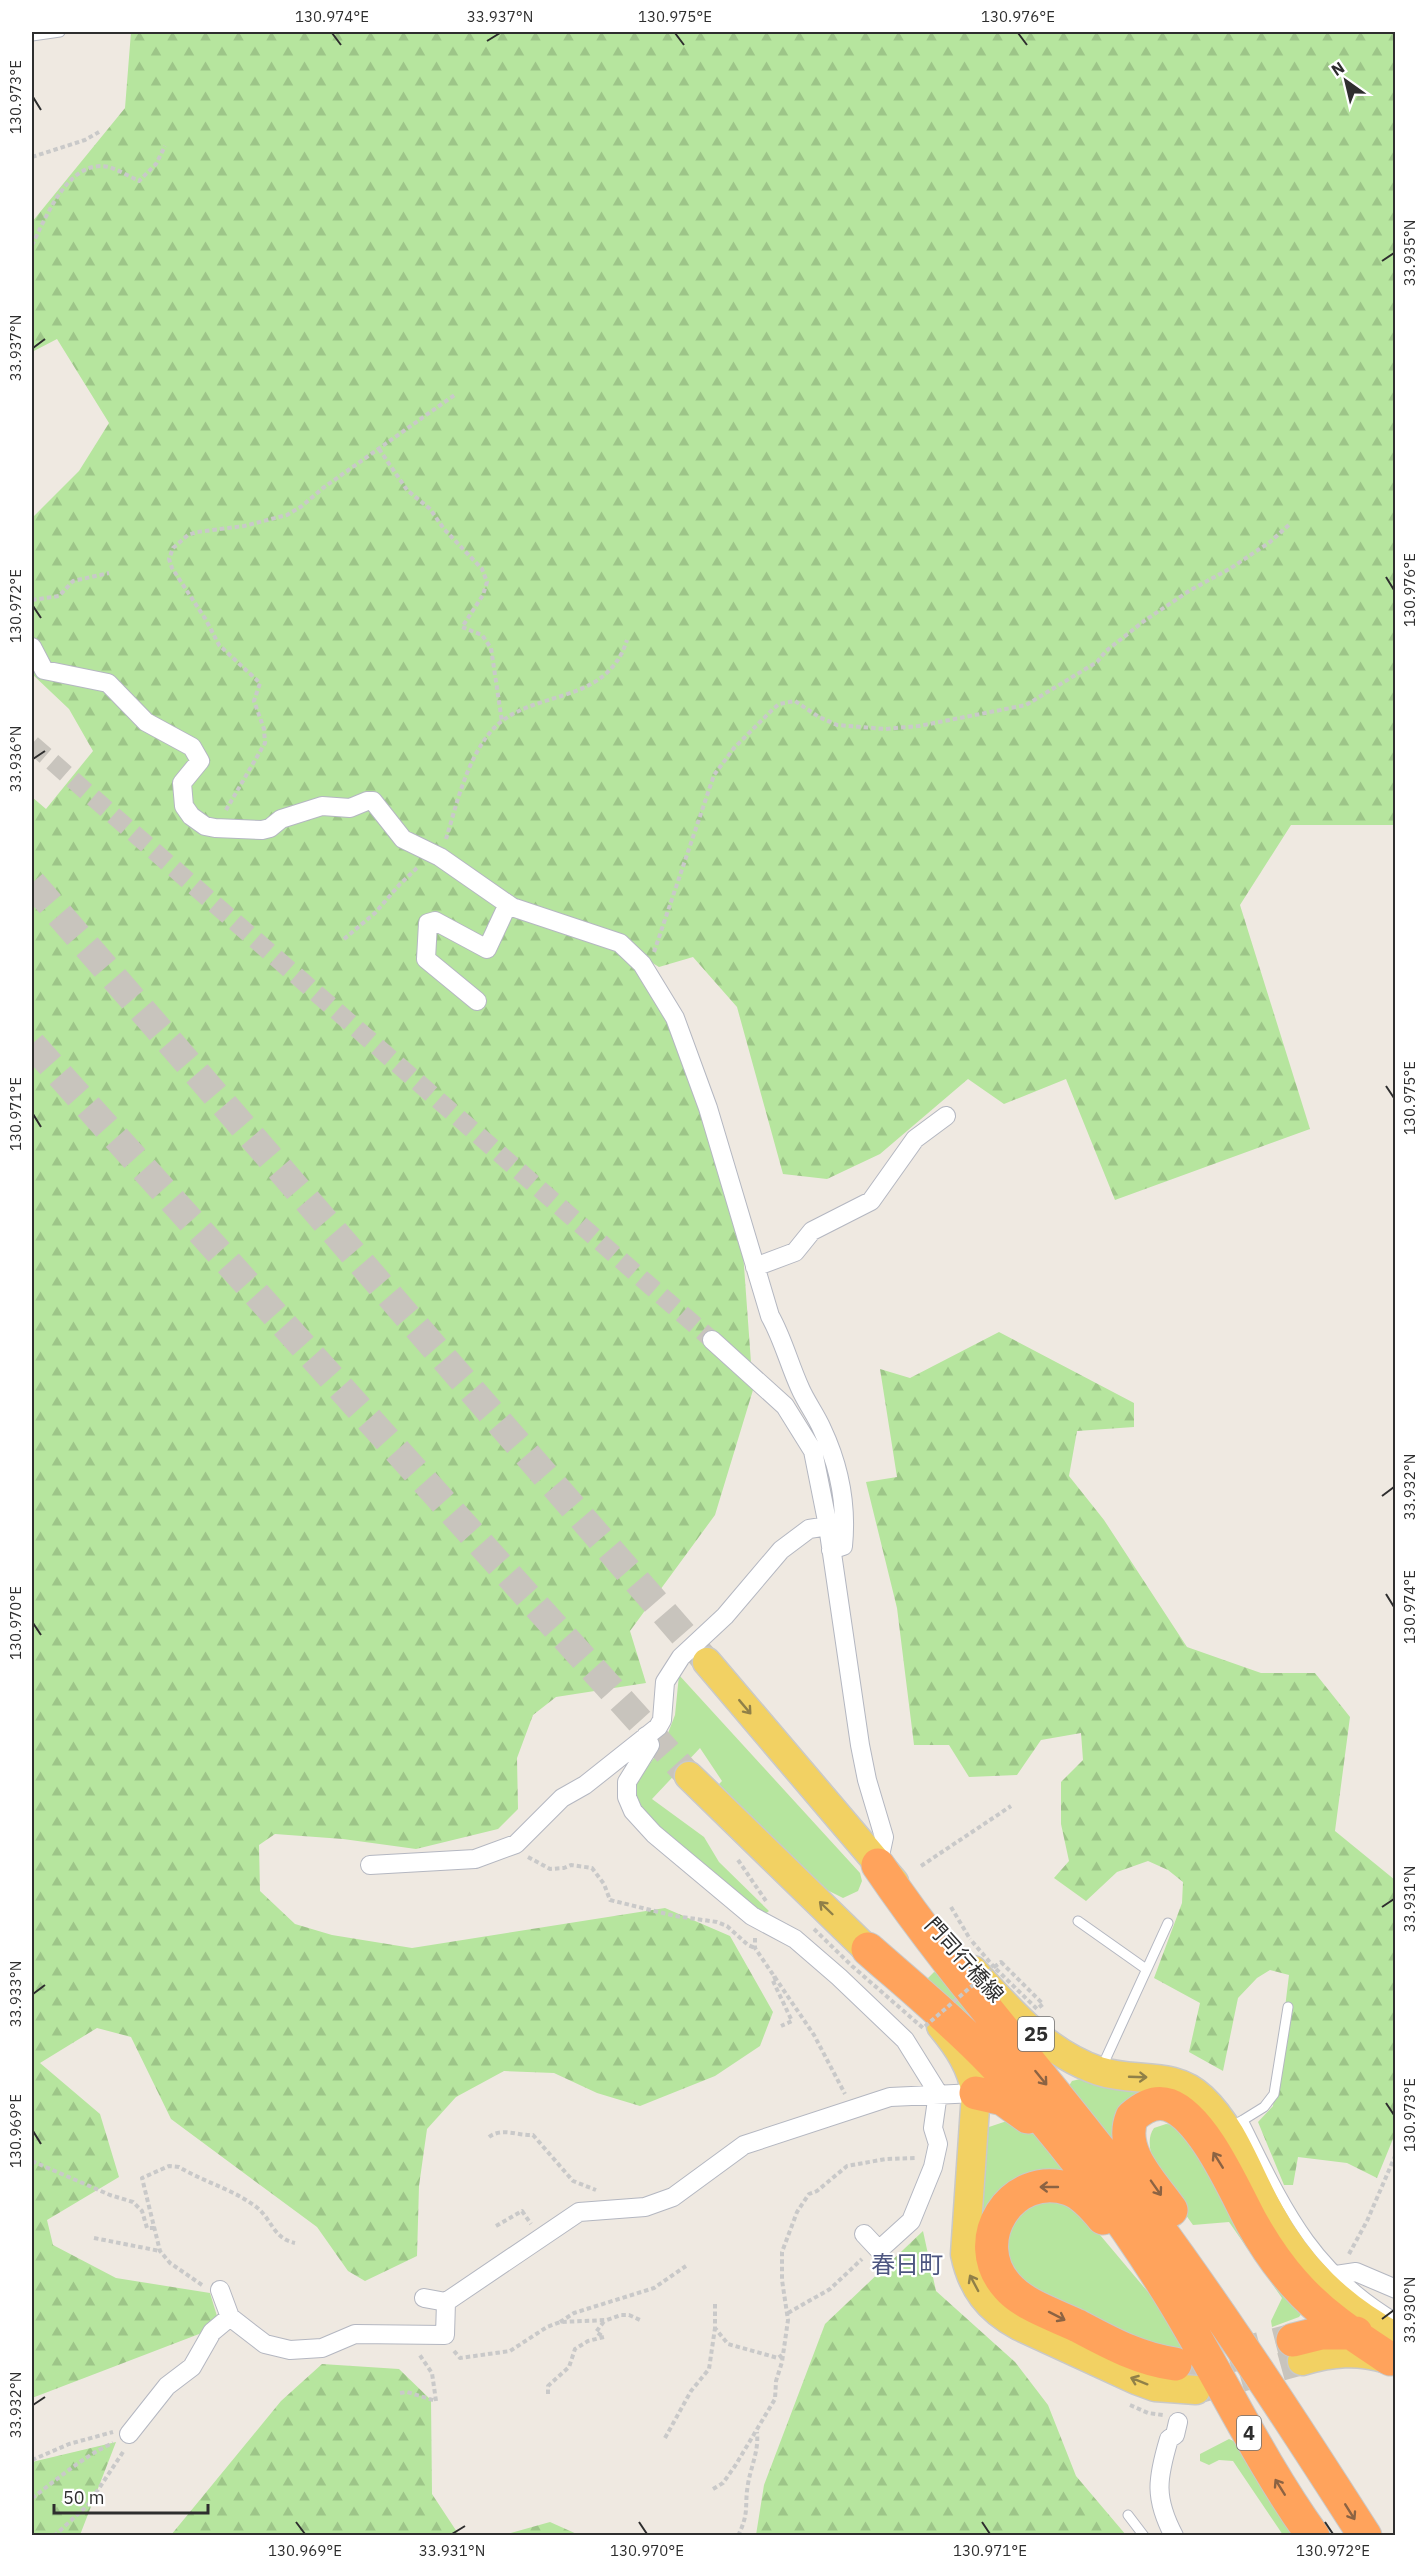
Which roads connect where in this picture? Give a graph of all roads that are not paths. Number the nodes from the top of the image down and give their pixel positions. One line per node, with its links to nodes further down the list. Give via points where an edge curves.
1 (60, 32): 2 (lane)
2 (32, 36)
3 (32, 647): 4 (street, via 44,670 108,683 146,722 192,747 201,761 182,783 184,806 205,826 262,830 281,819 322,806 350,808 373,801 403,839 440,857)
4 (508, 904): 5 (street, via 487,949 435,921 428,923 426,959); 7 (street, via 620,942 642,964 675,1018 708,1108)
5 (477, 1002)
6 (946, 1116): 7 (street, via 915,1139 871,1201 812,1231 795,1252)
7 (755, 1267): 10 (street, via 800,1390 822,1427 834,1458 845,1527 843,1546)
8 (712, 1340): 9 (street, via 766,1387 802,1430 813,1451)
9 (828, 1526): 10 (street); 12 (street, via 809,1529 781,1550 725,1616 681,1657 665,1682 662,1720)
10 (831, 1550): 15 (street, via 860,1745 884,1837)
11 (707, 1662): 15 (main road, 門司行橋線 / 25, one-way to 15)
12 (646, 1736): 14 (street, via 585,1785 562,1798 516,1844 475,1859); 22 (street, via 651,1745 627,1782 627,1797 633,1811 654,1834 795,1939 905,2040)
13 (689, 1776): 18 (main road, one-way to 13)
14 (370, 1865)
15 (878, 1865): 21 (main road, 門司行橋線 / 25, via 1018,2018 1059,2052); 40 (highway, one-way to 40, via 938,1951 1140,2204)
16 (1078, 1921): 19 (lane)
17 (1168, 1923): 19 (lane)
18 (868, 1949): 23 (main road, via 952,2040 972,2073); 25 (highway, via 992,2062)
19 (1146, 1970): 21 (lane)
20 (1288, 2007): 24 (lane, via 1274,2094 1264,2107)
21 (1100, 2071): 24 (main road, 門司行橋線 / 25, one-way to 24, via 1177,2081)
22 (938, 2093): 23 (street); 26 (street, via 933,2128 938,2144 936,2156 910,2221 879,2250); 31 (street, via 890,2097 744,2145 673,2197 645,2207 579,2212)
23 (976, 2093): 25 (highway, via 1014,2106); 39 (main road, one-way to 23, via 1155,2387 1136,2380 1018,2326 983,2298 969,2274 965,2254)
24 (1235, 2125): 27 (lane); 35 (main road, 門司行橋線 / 25, via 1280,2231 1307,2269)
25 (1082, 2168): 34 (highway)
26 (869, 2240)
27 (1336, 2275): 28 (street, via 1356,2272); 33 (lane)
28 (1395, 2289)
29 (221, 2294): 32 (street)
30 (424, 2298): 31 (street)
31 (446, 2302): 32 (street, via 445,2335 355,2334 322,2348 290,2350 265,2344)
32 (230, 2317): 42 (street, via 212,2332 192,2367 167,2386)
33 (1395, 2318)
34 (1190, 2328): 38 (highway, one-way to 38, via 1117,2234 1083,2197 1070,2189 1041,2186 1024,2192 999,2215 990,2246 998,2274 1008,2287 1020,2297 1134,2355); 46 (highway, 4, one-way to 34, via 1262,2459)
35 (1341, 2330): 36 (highway); 37 (highway); 40 (highway, one-way to 40, via 1278,2263 1222,2166 1187,2118 1168,2105 1159,2104 1149,2105 1132,2117 1127,2137 1133,2153 1206,2259)
36 (1394, 2349)
37 (1297, 2350)
38 (1175, 2364)
39 (1196, 2390)
40 (1285, 2409): 47 (highway, 4, one-way to 47)
41 (1178, 2422): 45 (street, via 1160,2468 1158,2490 1161,2510)
42 (129, 2434)
43 (1128, 2515): 44 (lane)
44 (1144, 2535)
45 (1174, 2535)
46 (1313, 2535)
47 (1365, 2535)

